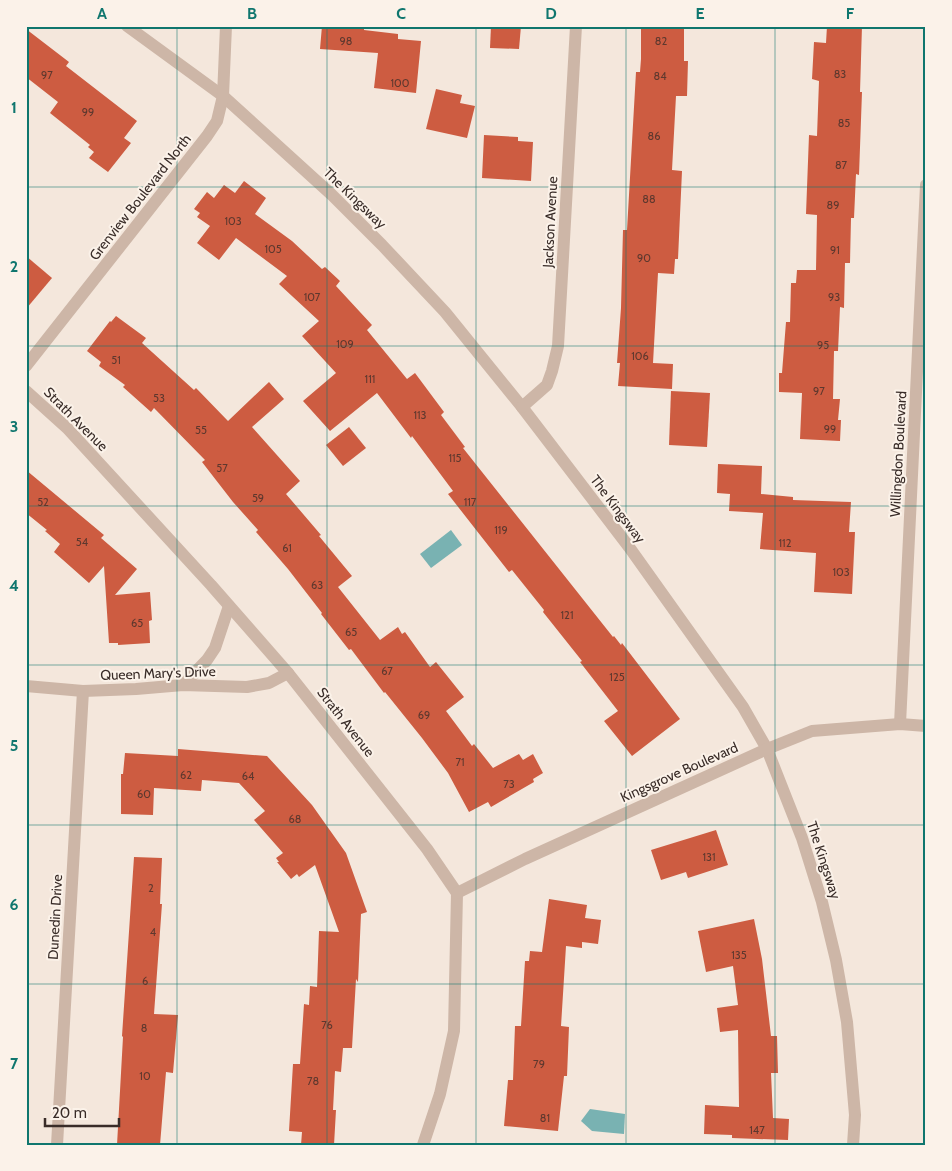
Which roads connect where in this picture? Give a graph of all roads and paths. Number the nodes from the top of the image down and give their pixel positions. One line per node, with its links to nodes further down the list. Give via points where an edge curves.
1 (127, 26): 4 (street, The Kingsway)
2 (226, 26): 4 (street, Grenview Boulevard North)
3 (576, 26): 8 (street, Jackson Avenue, via 558,346 547,384)
4 (223, 96): 6 (street, Grenview Boulevard North, via 217,121 207,136); 8 (street, The Kingsway, via 382,245 445,312)
5 (926, 185): 14 (street, Willingdon Boulevard)
6 (26, 366)
7 (26, 391): 9 (street, Strath Avenue, via 67,428)
8 (522, 407): 16 (street, The Kingsway, via 629,547 743,707)
9 (229, 606): 10 (street, Strath Avenue); 11 (street, via 215,648)
10 (288, 673): 11 (street, Queen Mary's Drive, via 269,683 248,687); 17 (street, Strath Avenue, via 427,849)
11 (183, 685): 13 (street, Queen Mary's Drive)
12 (26, 686): 13 (street, Queen Mary's Drive)
13 (83, 691): 18 (street, Dunedin Drive)
14 (900, 724): 15 (street, Kingsgrove Boulevard); 16 (street, Kingsgrove Boulevard, via 812,731)
15 (926, 726)
16 (767, 749): 17 (street, Kingsgrove Boulevard); 20 (street, The Kingsway, via 802,838 836,960 847,1022 854,1115)
17 (457, 893): 19 (street, via 454,1031 440,1094)
18 (57, 1145)
19 (423, 1145)
20 (852, 1145)

